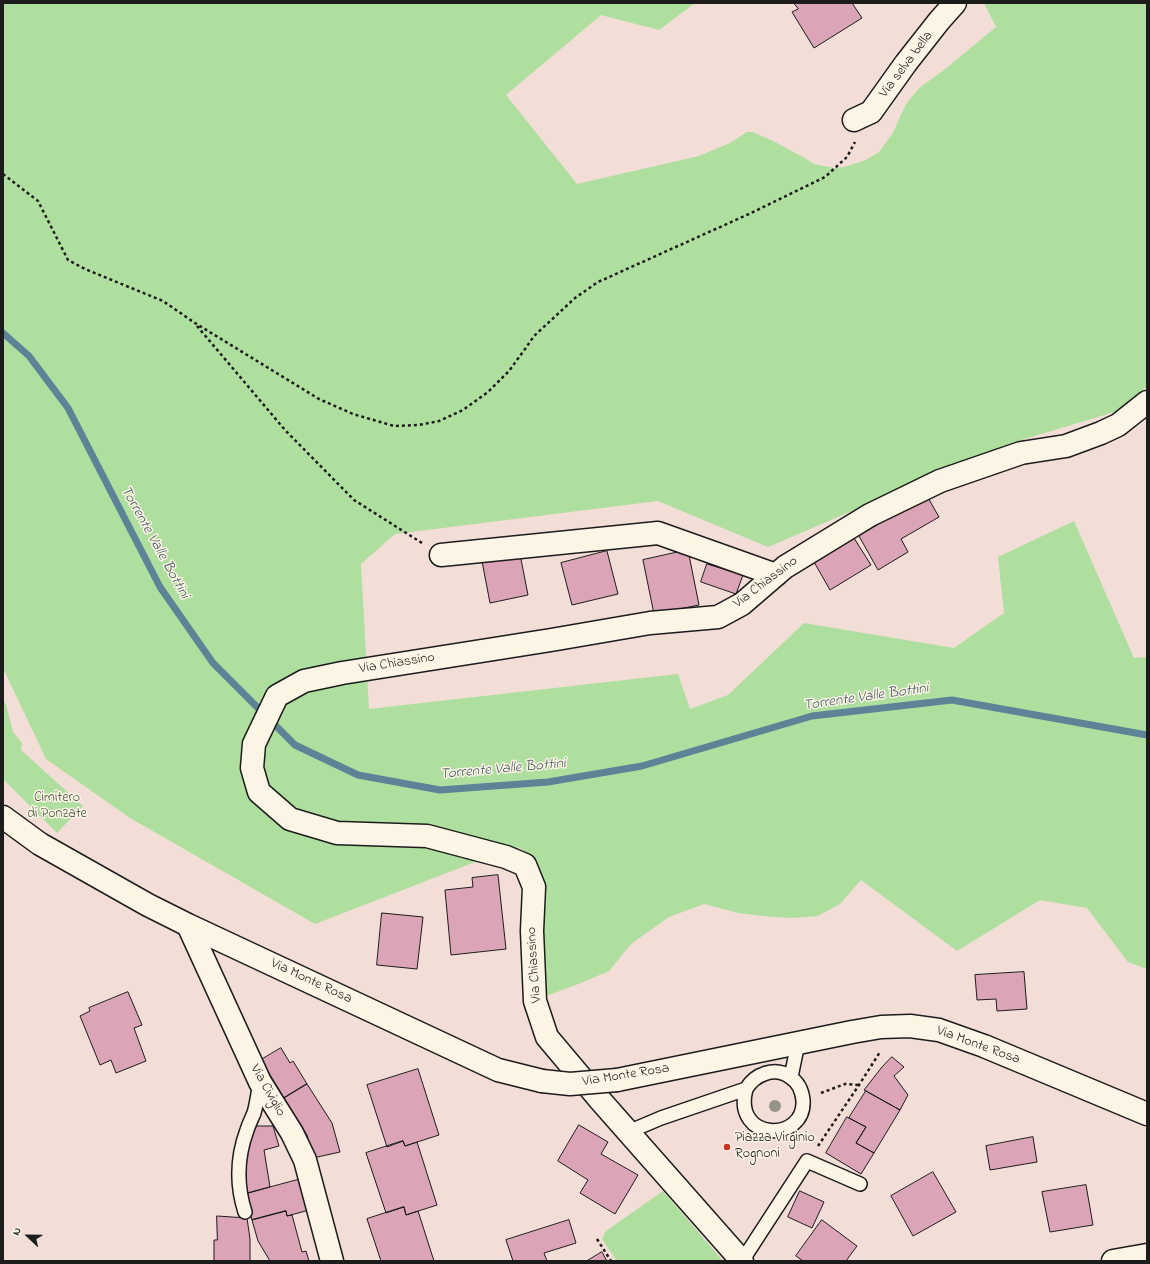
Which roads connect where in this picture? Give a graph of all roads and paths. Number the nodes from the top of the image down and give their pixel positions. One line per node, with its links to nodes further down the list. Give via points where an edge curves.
1 (955, 3): 2 (street, Via selva bella)
2 (862, 116): 4 (path, via 847,157 825,177 598,282 575,298 534,336 508,371 488,392 463,410 440,421 394,426 353,414 319,400)
3 (3, 174): 4 (path, via 38,201 68,260 163,301)
4 (195, 323): 6 (path, via 285,430 354,500)
5 (1147, 402): 7 (street, Via Chiassino, via 1118,425 1101,433 1066,446 1020,453 940,481 870,515)
6 (441, 555): 7 (street, via 658,534)
7 (776, 574): 18 (street, Via Chiassino, via 742,604 718,617 650,622 342,672 304,681 277,696 254,744 252,768 259,792 290,819 337,833 427,836 506,857 524,865 534,887 532,931 536,1001 547,1037)
8 (3, 817): 9 (street, Via Monte Rosa, via 40,844)
9 (188, 925): 11 (street, Via Monte Rosa, bridge, via 498,1070 542,1081 570,1084 617,1080); 13 (street, Via Civiglio)
10 (896, 1026): 11 (street, Via Monte Rosa); 14 (path); 17 (street, Via Monte Rosa, via 939,1030 984,1046)
11 (798, 1044): 12 (lane)
12 (791, 1077): 15 (lane, via 779,1072 763,1073 755,1077); 16 (lane, via 799,1086)
13 (260, 1082): 21 (lane, via 255,1111 240,1152 240,1199); 24 (street, Via Civiglio, via 292,1133 305,1160)
14 (859, 1085): 16 (path, via 844,1084); 19 (path)
15 (746, 1089): 16 (lane, via 744,1104 748,1118 761,1129 787,1134 790,1126 800,1116); 18 (lane)
16 (803, 1098)
17 (1147, 1114)
18 (628, 1132): 26 (street)
19 (808, 1161): 20 (lane); 26 (lane)
20 (860, 1184)
21 (245, 1212)
22 (597, 1239): 25 (path)
23 (1147, 1255): 27 (street)
24 (332, 1261)
25 (611, 1261)
26 (742, 1261)
27 (1113, 1261)

